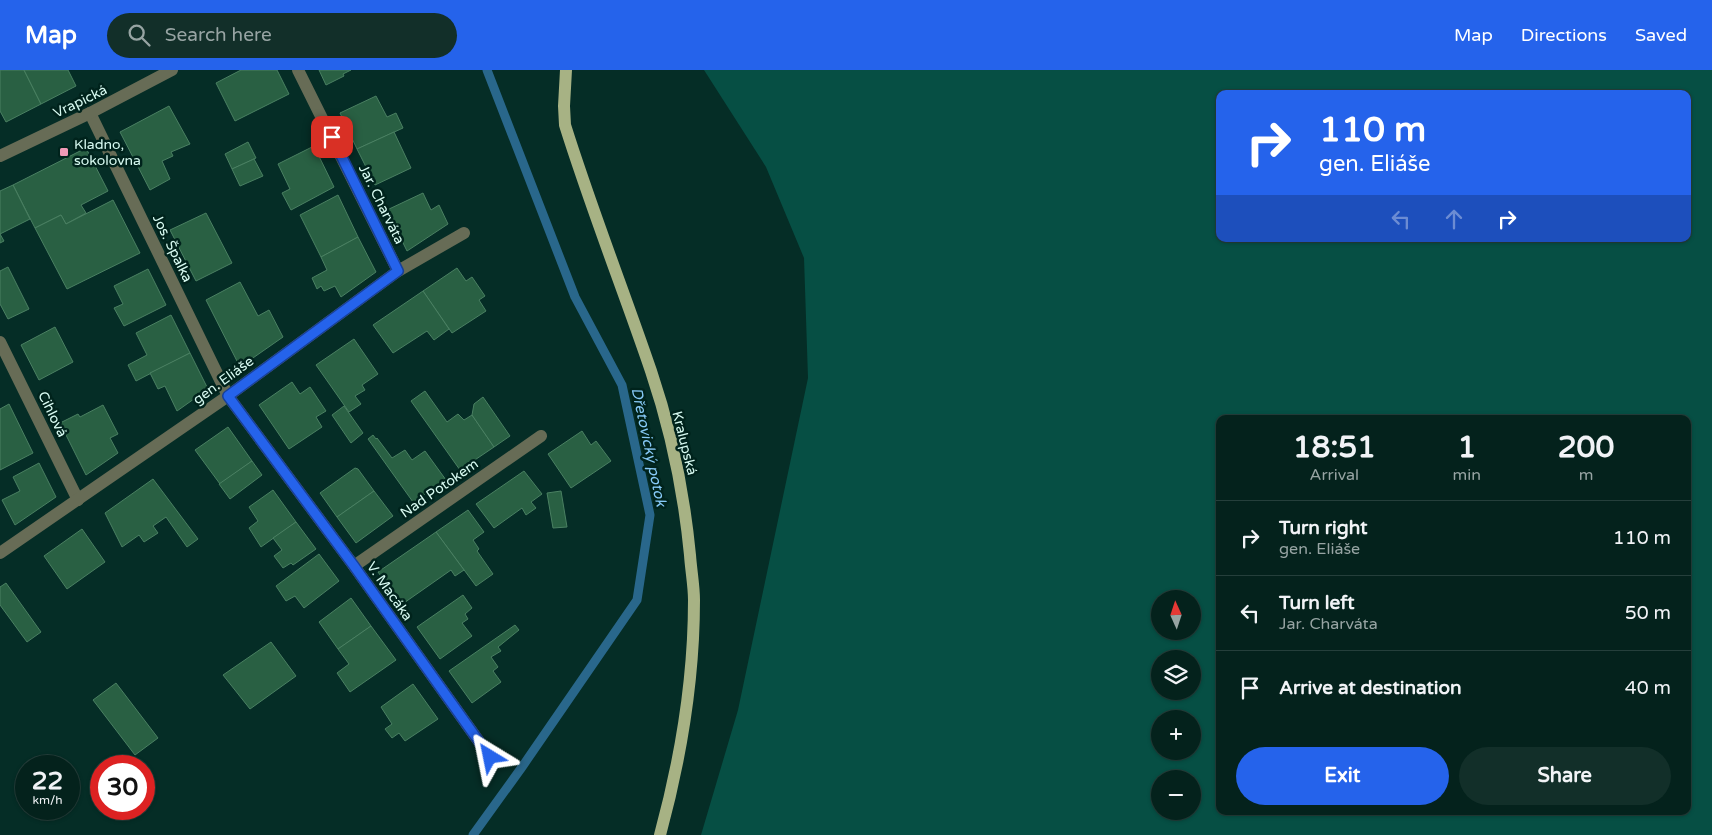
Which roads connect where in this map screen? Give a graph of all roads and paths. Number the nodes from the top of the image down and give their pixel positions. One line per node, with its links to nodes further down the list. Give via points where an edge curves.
1 (172, 70): 4 (street, Vrapická)
2 (298, 70): 7 (street, Jar. Charváta)
3 (566, 70): 15 (main road, Kralupská, via 565,125 651,372 673,450 687,525 694,598 692,668 680,752)
4 (90, 113): 5 (street, Vrapická); 9 (street, Jos. Špalka)
5 (0, 156)
6 (464, 233): 7 (street, gen. Eliáše)
7 (398, 271): 9 (street, gen. Eliáše)
8 (0, 342): 11 (street, Cihlová)
9 (228, 396): 11 (street, gen. Eliáše); 13 (street, V. Macáka)
10 (541, 436): 13 (street, Nad Potokem)
11 (78, 500): 12 (street, gen. Eliáše)
12 (0, 553)
13 (354, 566): 14 (street, V. Macáka)
14 (490, 757)
15 (660, 835)

